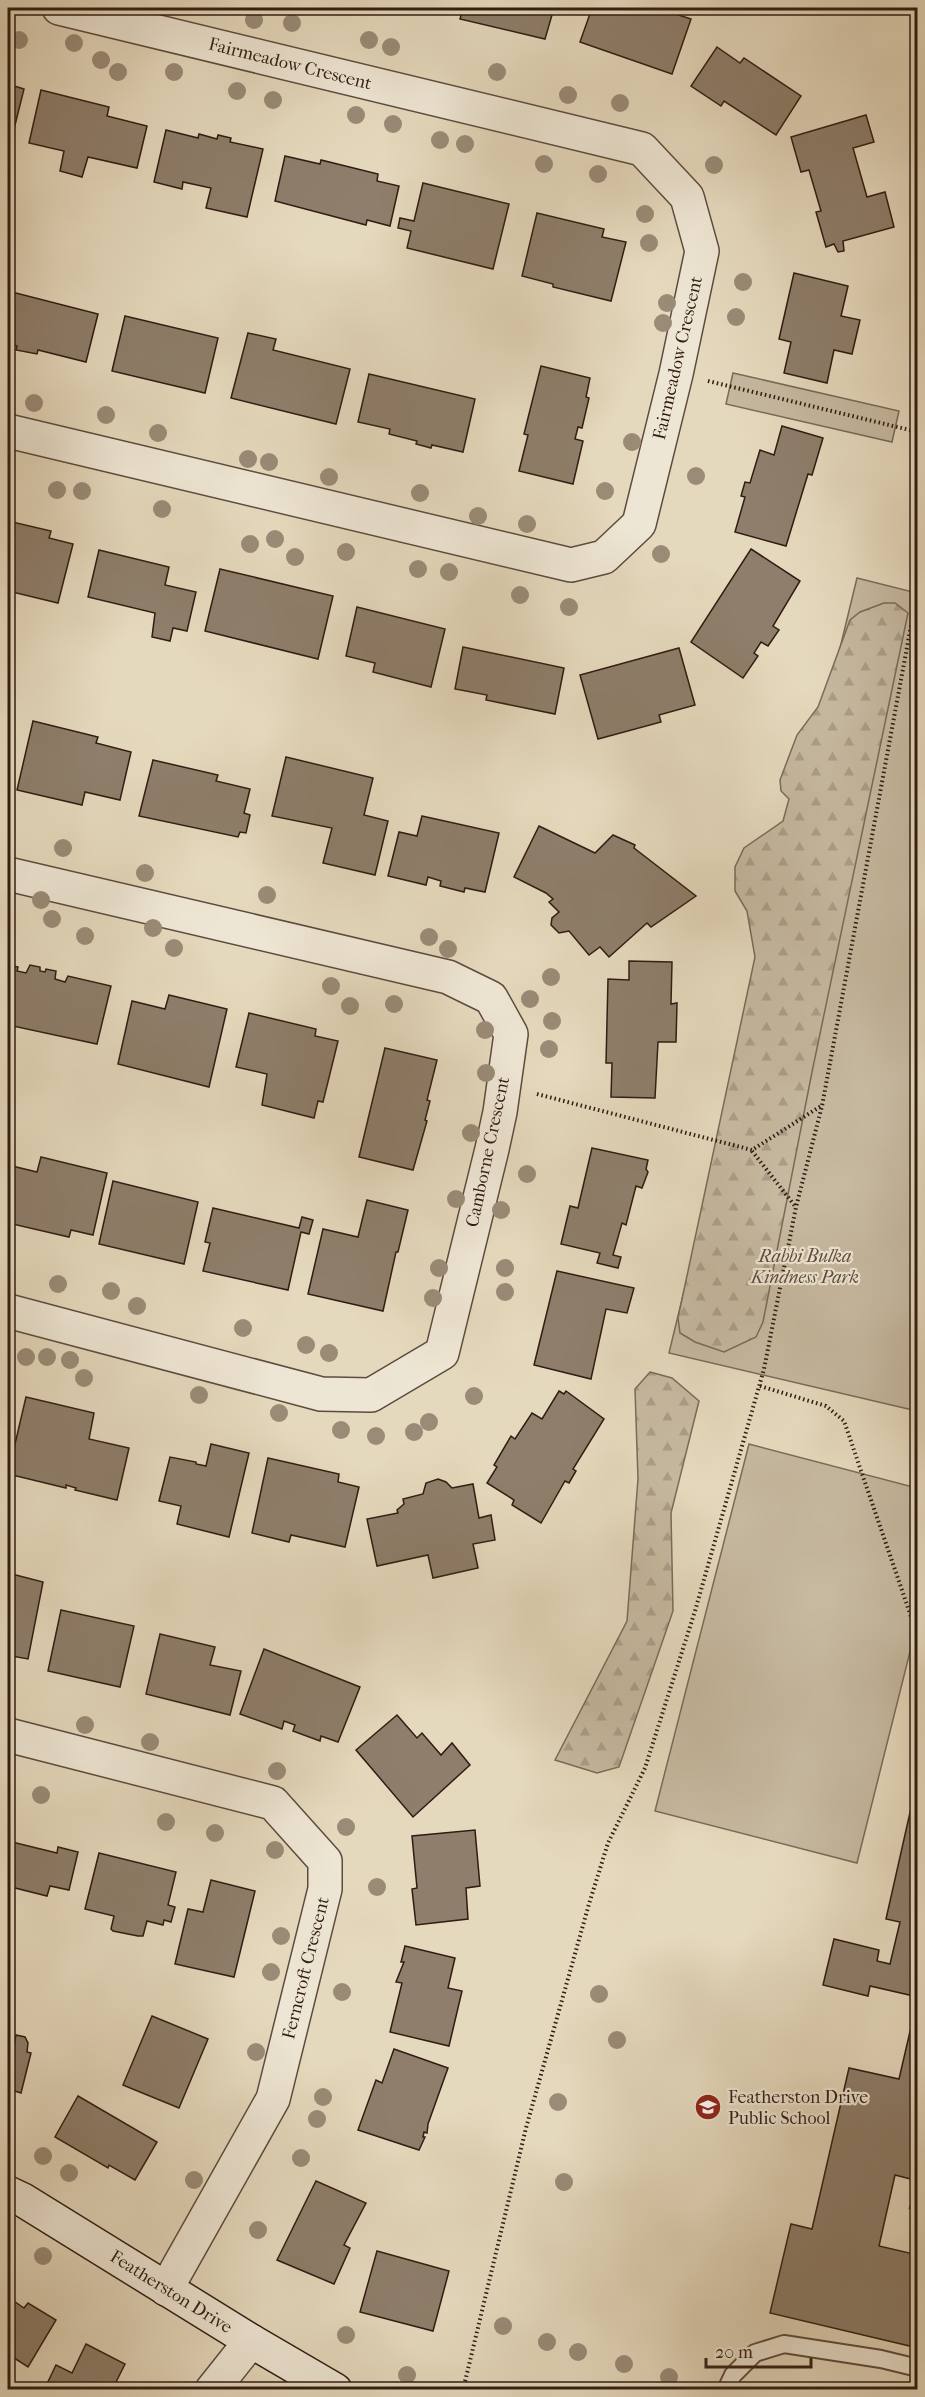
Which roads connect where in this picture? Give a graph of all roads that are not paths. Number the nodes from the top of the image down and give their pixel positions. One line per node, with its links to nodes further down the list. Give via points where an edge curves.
1 (59, 8): 2 (street, Fairmeadow Crescent, via 642,149 687,197 702,251 639,524 604,557 571,566)
2 (8, 432)
3 (8, 874): 4 (street, Camborne Crescent, via 448,977 491,998 511,1034 492,1149 442,1353 371,1395 321,1394)
4 (8, 1311)
5 (8, 1735): 7 (street, Ferncroft Crescent, via 273,1803 325,1861 325,1889 273,2099)
6 (8, 2193): 7 (street, Featherston Drive)
7 (166, 2289): 8 (street, Featherston Drive)
8 (251, 2341): 10 (street); 11 (street, Featherston Drive)
9 (918, 2368): 12 (lane, via 784,2344 754,2353 733,2375)
10 (212, 2390)
11 (335, 2390)
12 (726, 2390)

